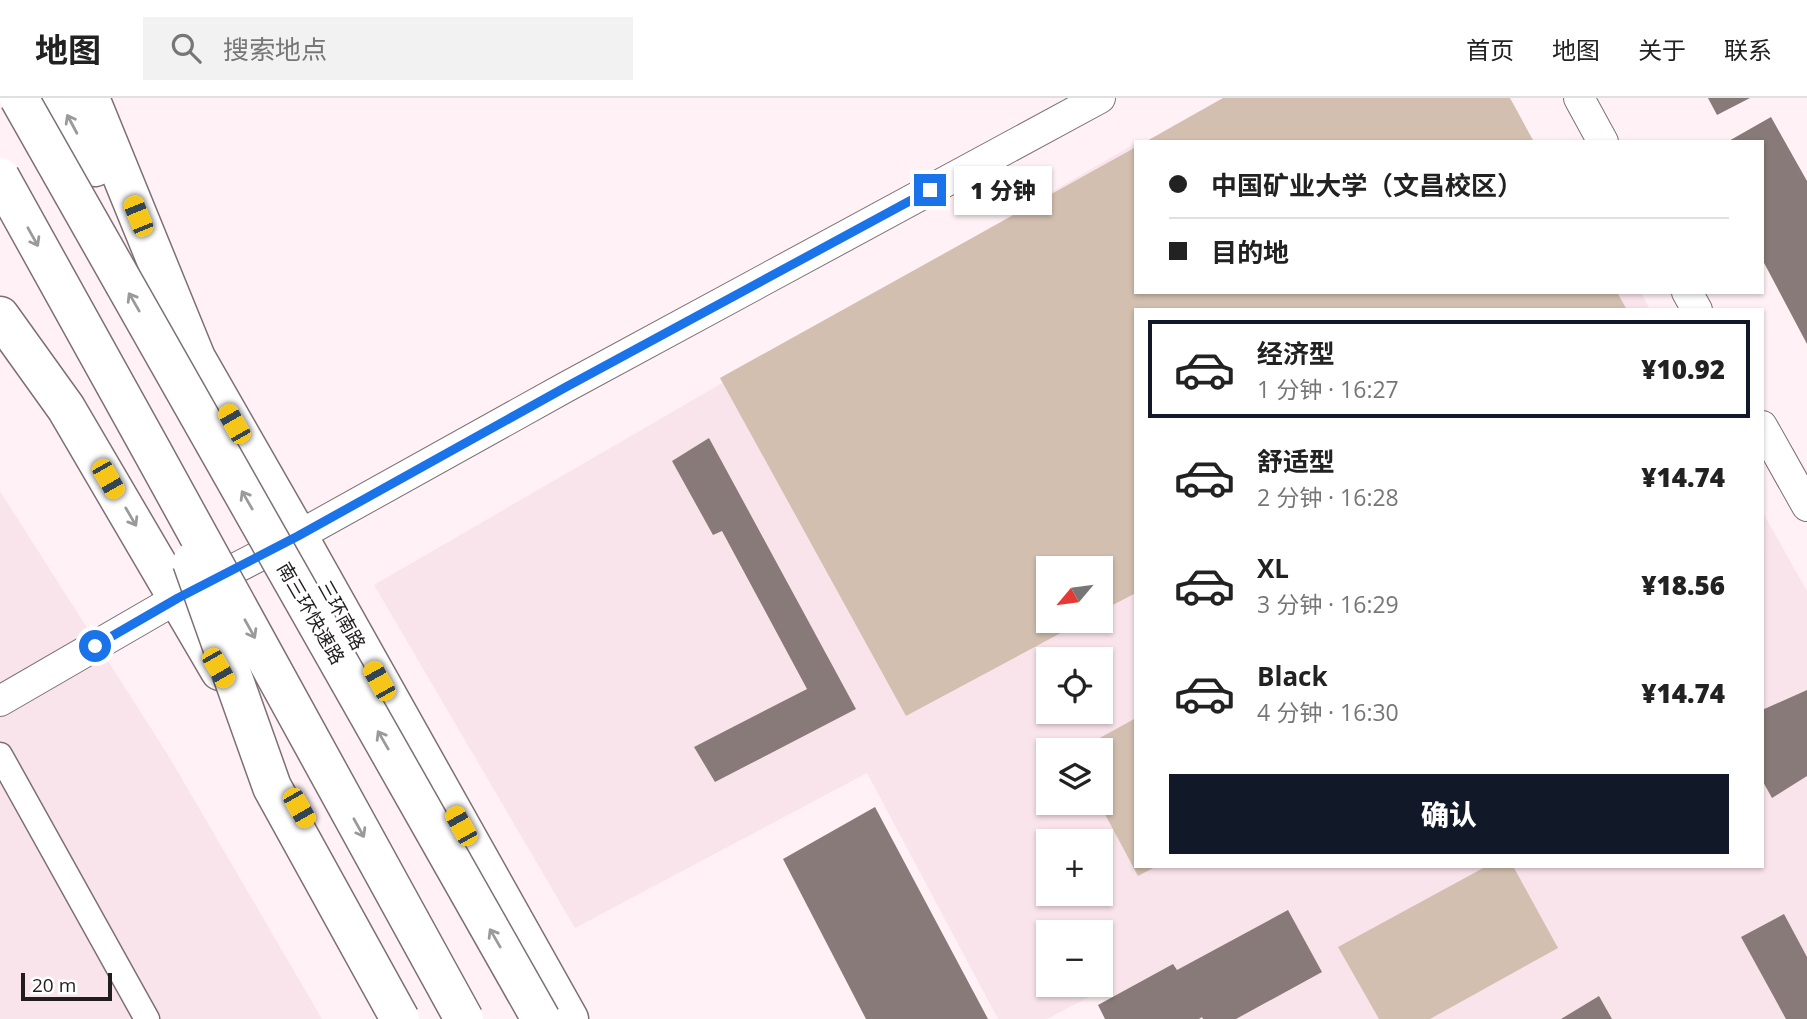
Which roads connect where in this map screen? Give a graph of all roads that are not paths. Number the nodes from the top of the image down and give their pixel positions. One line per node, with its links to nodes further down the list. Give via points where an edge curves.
1 (19, 98): 23 (main road, 南三环快速路, one-way to 1, bridge)
2 (58, 98): 10 (main road, 三环南路, one-way to 2)
3 (90, 98): 10 (main road, 三环南路)
4 (1100, 98): 15 (street)
5 (1579, 98): 6 (street)
6 (1602, 140)
7 (0, 177): 13 (main road, one-way to 13, bridge)
8 (0, 288): 11 (main road)
9 (0, 316): 11 (main road)
10 (196, 358): 15 (main road, 三环南路)
11 (66, 408): 16 (main road, one-way to 16)
12 (1764, 430): 14 (street)
13 (152, 451): 20 (main road, bridge, via 272,787); 22 (main road, one-way to 22, bridge)
14 (1807, 506)
15 (298, 536): 16 (street); 24 (main road, 三环南路)
16 (178, 598): 17 (street); 21 (main road)
17 (0, 701)
18 (0, 755): 19 (street)
19 (147, 1019)
20 (400, 1019)
21 (419, 1019)
22 (464, 1019)
23 (541, 1019)
24 (569, 1019)

